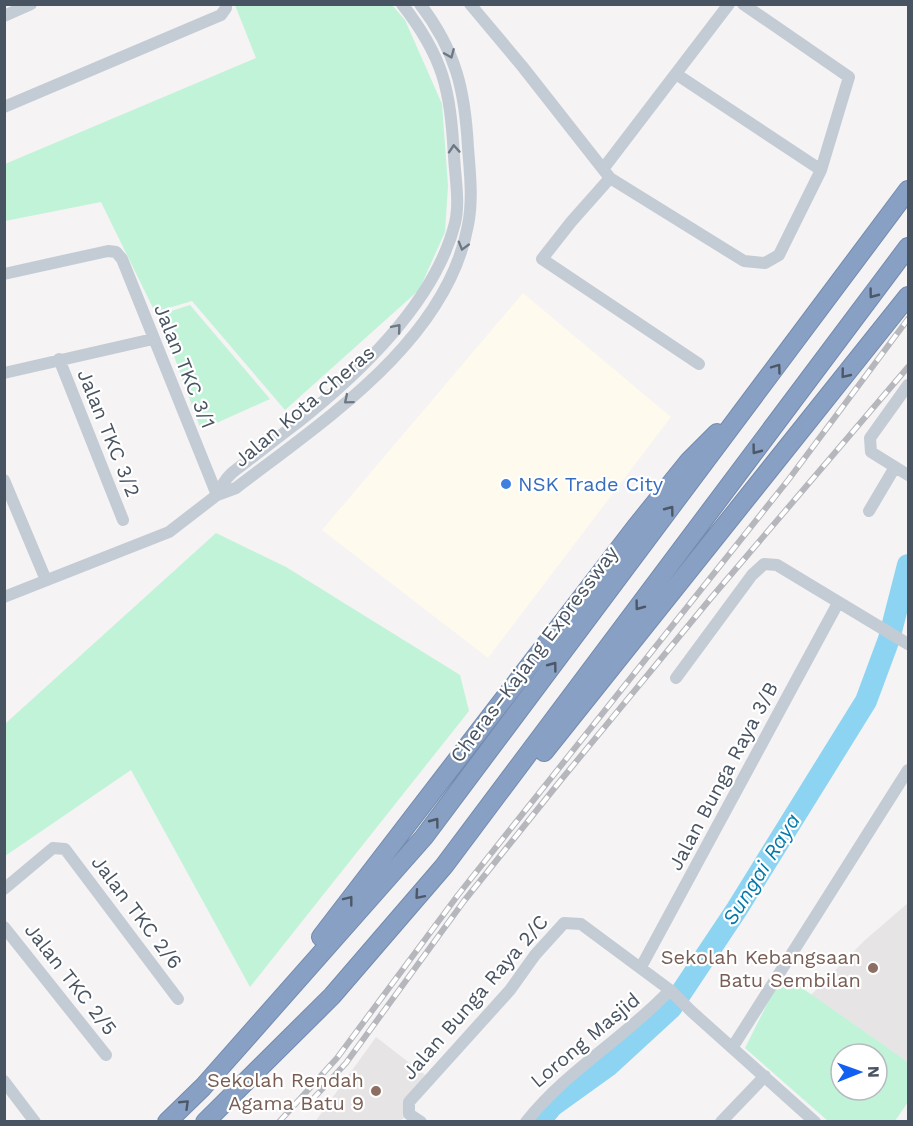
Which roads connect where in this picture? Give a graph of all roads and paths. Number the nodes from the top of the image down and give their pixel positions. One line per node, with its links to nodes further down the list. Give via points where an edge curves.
1 (31, 4): 8 (street)
2 (402, 4): 25 (street, Jalan Kota Cheras, one-way to 2, via 229,476 300,420 393,333 433,281 446,249 455,222 457,194 451,108 434,53)
3 (420, 4): 25 (street, Jalan Kota Cheras, one-way to 25, via 447,47 465,102 471,194 469,224 461,253 426,318 368,382 236,488)
4 (470, 4): 12 (street)
5 (729, 4): 9 (street)
6 (743, 4): 11 (street, via 849,77)
7 (226, 6): 10 (street, via 221,15)
8 (4, 16)
9 (676, 75): 11 (street); 12 (street)
10 (4, 107)
11 (820, 170): 12 (street, via 779,255 765,263 744,261)
12 (607, 174): 19 (street, via 542,259)
13 (909, 190): 45 (highway, Cheras–Kajang Expressway, one-way to 13, via 424,837)
14 (909, 247): 34 (highway, one-way to 34)
15 (4, 274): 17 (street, Jalan TKC 3/1, via 116,252)
16 (909, 296): 34 (highway, one-way to 34, via 473,842)
17 (153, 339): 18 (street); 25 (street, Jalan TKC 3/1)
18 (59, 359): 20 (street); 27 (street, Jalan TKC 3/2)
19 (699, 364)
20 (4, 373)
21 (909, 385): 22 (street, via 870,438 871,452)
22 (895, 467): 23 (street); 26 (street)
23 (909, 475)
24 (4, 480): 28 (street)
25 (217, 495): 28 (street, Jalan Kota Cheras, via 169,532)
26 (869, 511)
27 (123, 520)
28 (46, 580): 29 (street, Jalan Kota Cheras)
29 (4, 597)
30 (838, 603): 31 (street); 32 (street, via 777,565 764,564); 37 (street, Jalan Bunga Raya 3/B)
31 (907, 643)
32 (676, 678)
33 (909, 770): 40 (street)
34 (444, 866): 46 (highway, one-way to 46, via 332,996)
35 (4, 889): 39 (street, Jalan TKC 2/6, via 53,848 65,849)
36 (4, 927): 41 (street, Jalan TKC 2/5)
37 (641, 967): 38 (street); 47 (street, Jalan Bunga Raya 2/C, via 581,924 564,924 409,1102 408,1110)
38 (670, 990): 40 (street); 48 (street, Lorong Masjid, via 655,1007 554,1089)
39 (178, 999)
40 (732, 1048): 42 (street)
41 (106, 1055)
42 (765, 1076): 49 (street); 50 (street)
43 (4, 1081): 44 (street)
44 (35, 1122)
45 (167, 1122)
46 (206, 1122)
47 (421, 1122)
48 (526, 1122)
49 (721, 1122)
50 (815, 1122)

